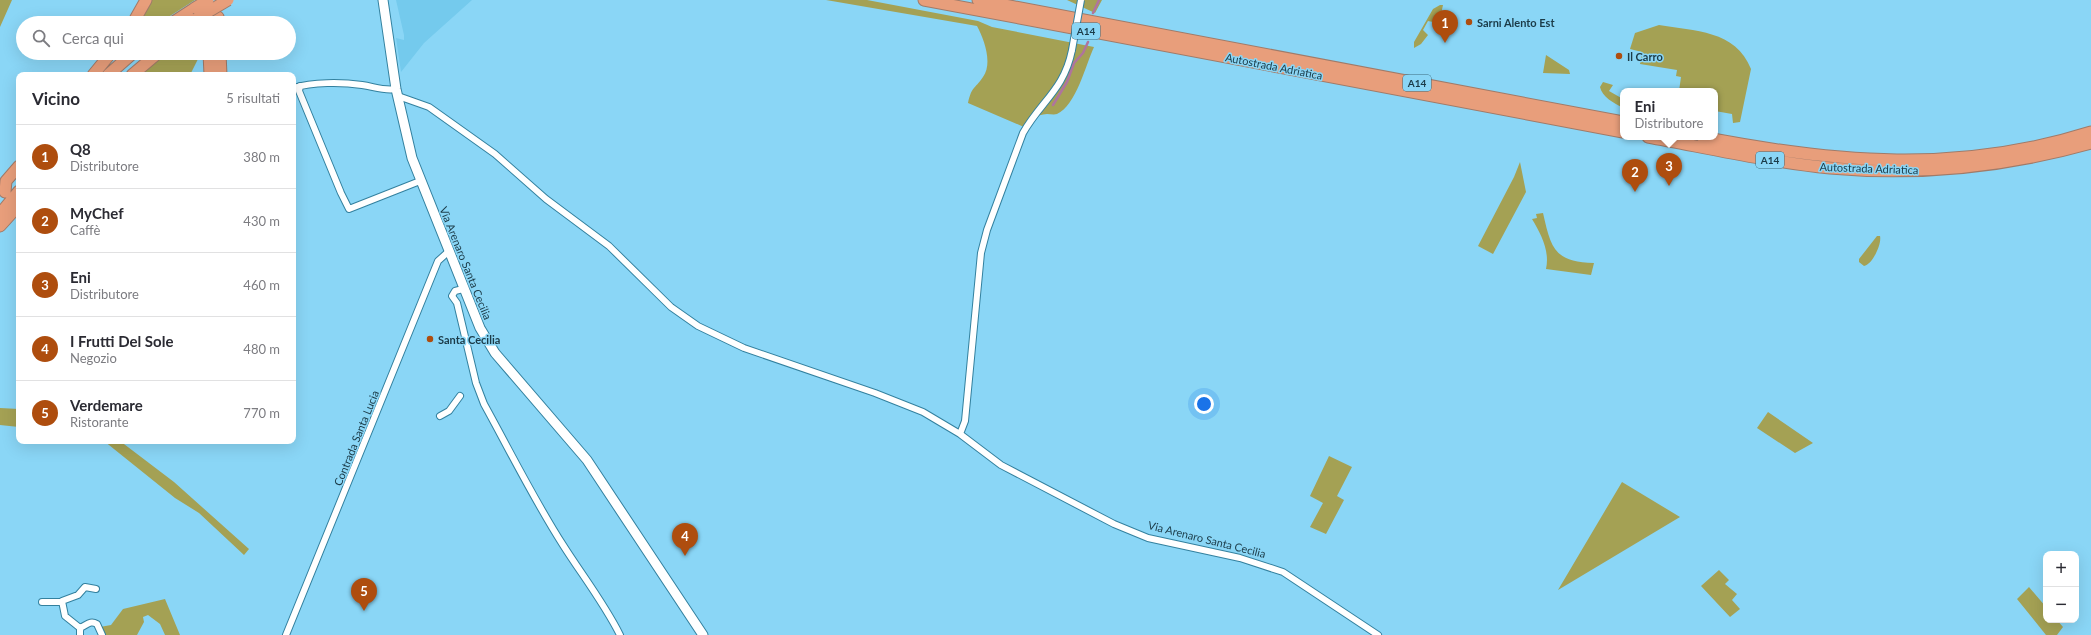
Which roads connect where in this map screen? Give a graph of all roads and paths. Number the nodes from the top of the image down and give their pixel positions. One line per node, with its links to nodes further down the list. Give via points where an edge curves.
1 (146, 0): 8 (highway)
2 (208, 0): 9 (highway, bridge)
3 (228, 0): 10 (highway, bridge)
4 (383, 0): 25 (street, Via Arenaro Santa Cecilia)
5 (924, 0): 27 (highway, Autostrada Adriatica / A14)
6 (978, 0): 26 (highway, Autostrada Adriatica / A14)
7 (1081, 0): 44 (street, bridge, via 1066,70 1057,89 1023,133 987,230 981,253 965,421)
8 (137, 16)
9 (194, 16)
10 (195, 16)
11 (105, 60): 17 (highway)
12 (124, 60): 18 (highway)
13 (140, 60): 19 (highway)
14 (150, 60): 20 (highway)
15 (209, 60): 21 (highway)
16 (220, 60): 22 (highway)
17 (95, 72)
18 (111, 72)
19 (126, 72)
20 (136, 72)
21 (210, 72)
22 (220, 72)
23 (300, 86): 24 (street, Via Arenaro Santa Cecilia); 25 (street, Via Arenaro Santa Cecilia, via 362,85); 34 (street, via 299,91 349,208)
24 (296, 87)
25 (397, 92): 34 (street, Via Arenaro Santa Cecilia, via 405,132); 44 (street, Via Arenaro Santa Cecilia, via 429,107 495,154 546,199 609,246 671,307 698,326 744,348 923,412)
26 (1620, 121)
27 (1620, 131)
28 (2091, 132): 30 (highway, Autostrada Adriatica / A14, via 2014,151 1916,161 1828,157)
29 (1664, 140): 31 (highway, Autostrada Adriatica / A14, via 1794,164 1894,171 1940,170 1993,164)
30 (1718, 140)
31 (2091, 143)
32 (16, 169): 35 (highway, via 6,181)
33 (16, 179): 35 (highway)
34 (420, 181): 40 (street, Via Arenaro Santa Cecilia)
35 (2, 195)
36 (16, 195): 38 (highway)
37 (16, 207): 39 (highway)
38 (0, 214)
39 (0, 226)
40 (448, 252): 41 (street, Via Arenaro Santa Cecilia); 51 (street, Contrada Santa Lucia, via 438,261)
41 (463, 289): 52 (street, via 455,291 452,296 457,303 476,383 484,404 563,545 583,572); 53 (street, Via Arenaro Santa Cecilia, via 487,342 587,460)
42 (460, 396): 43 (street, via 449,411)
43 (440, 416)
44 (960, 434): 54 (street, Via Arenaro Santa Cecilia, via 1001,465 1114,524 1148,538 1240,558 1283,572)
45 (96, 589): 47 (street, via 85,587 78,595)
46 (42, 602): 47 (street)
47 (61, 602): 48 (street, via 65,616)
48 (80, 628): 49 (street); 50 (street, via 94,622 98,624)
49 (80, 635)
50 (102, 635)
51 (286, 635)
52 (620, 635)
53 (703, 635)
54 (1378, 635)

